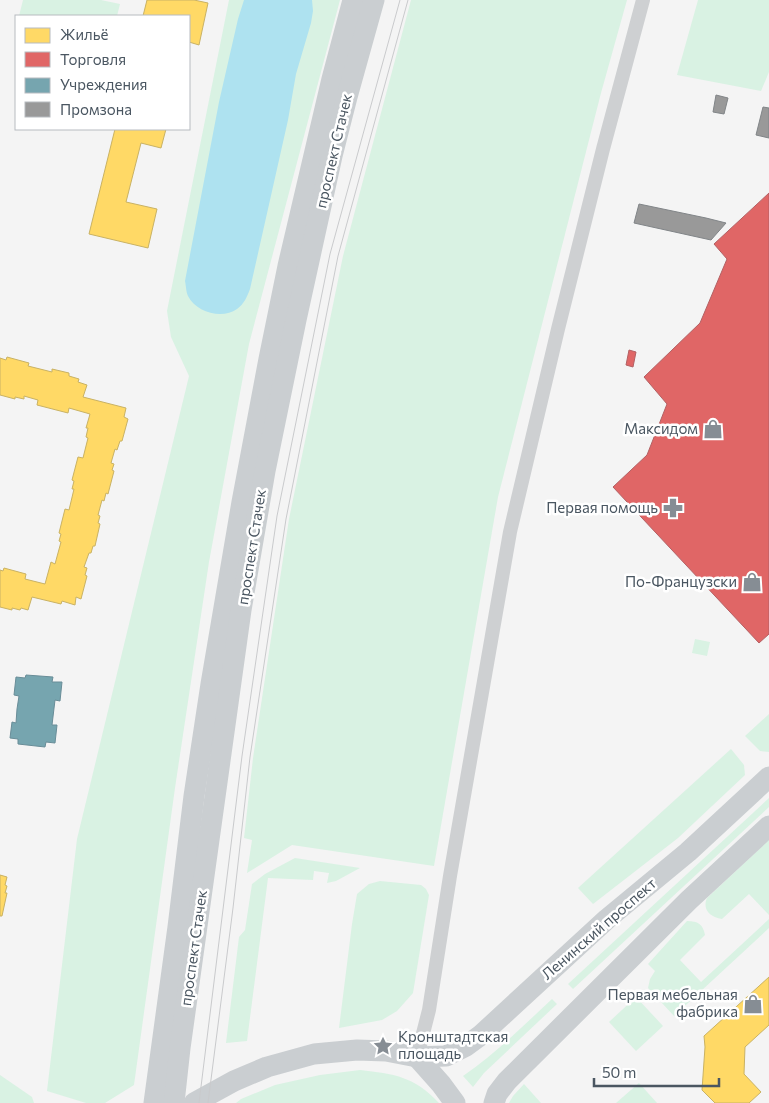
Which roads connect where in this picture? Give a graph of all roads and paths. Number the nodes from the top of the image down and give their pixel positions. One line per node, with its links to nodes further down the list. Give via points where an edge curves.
1 (353, 0): 7 (main road, проспект Стачек, via 288,266 242,502 194,796)
2 (374, 0): 8 (main road, проспект Стачек, via 332,156 265,471 241,610)
3 (643, 0): 6 (street, via 558,329 510,532 429,1010)
4 (769, 777): 6 (main road, Ленинский проспект, via 481,1035 446,1056)
5 (769, 826): 11 (main road, via 526,1061 497,1094)
6 (417, 1057): 9 (main road, via 386,1050 314,1054 267,1067); 10 (main road)
7 (154, 1103)
8 (174, 1103)
9 (194, 1103)
10 (456, 1103)
11 (494, 1103)

